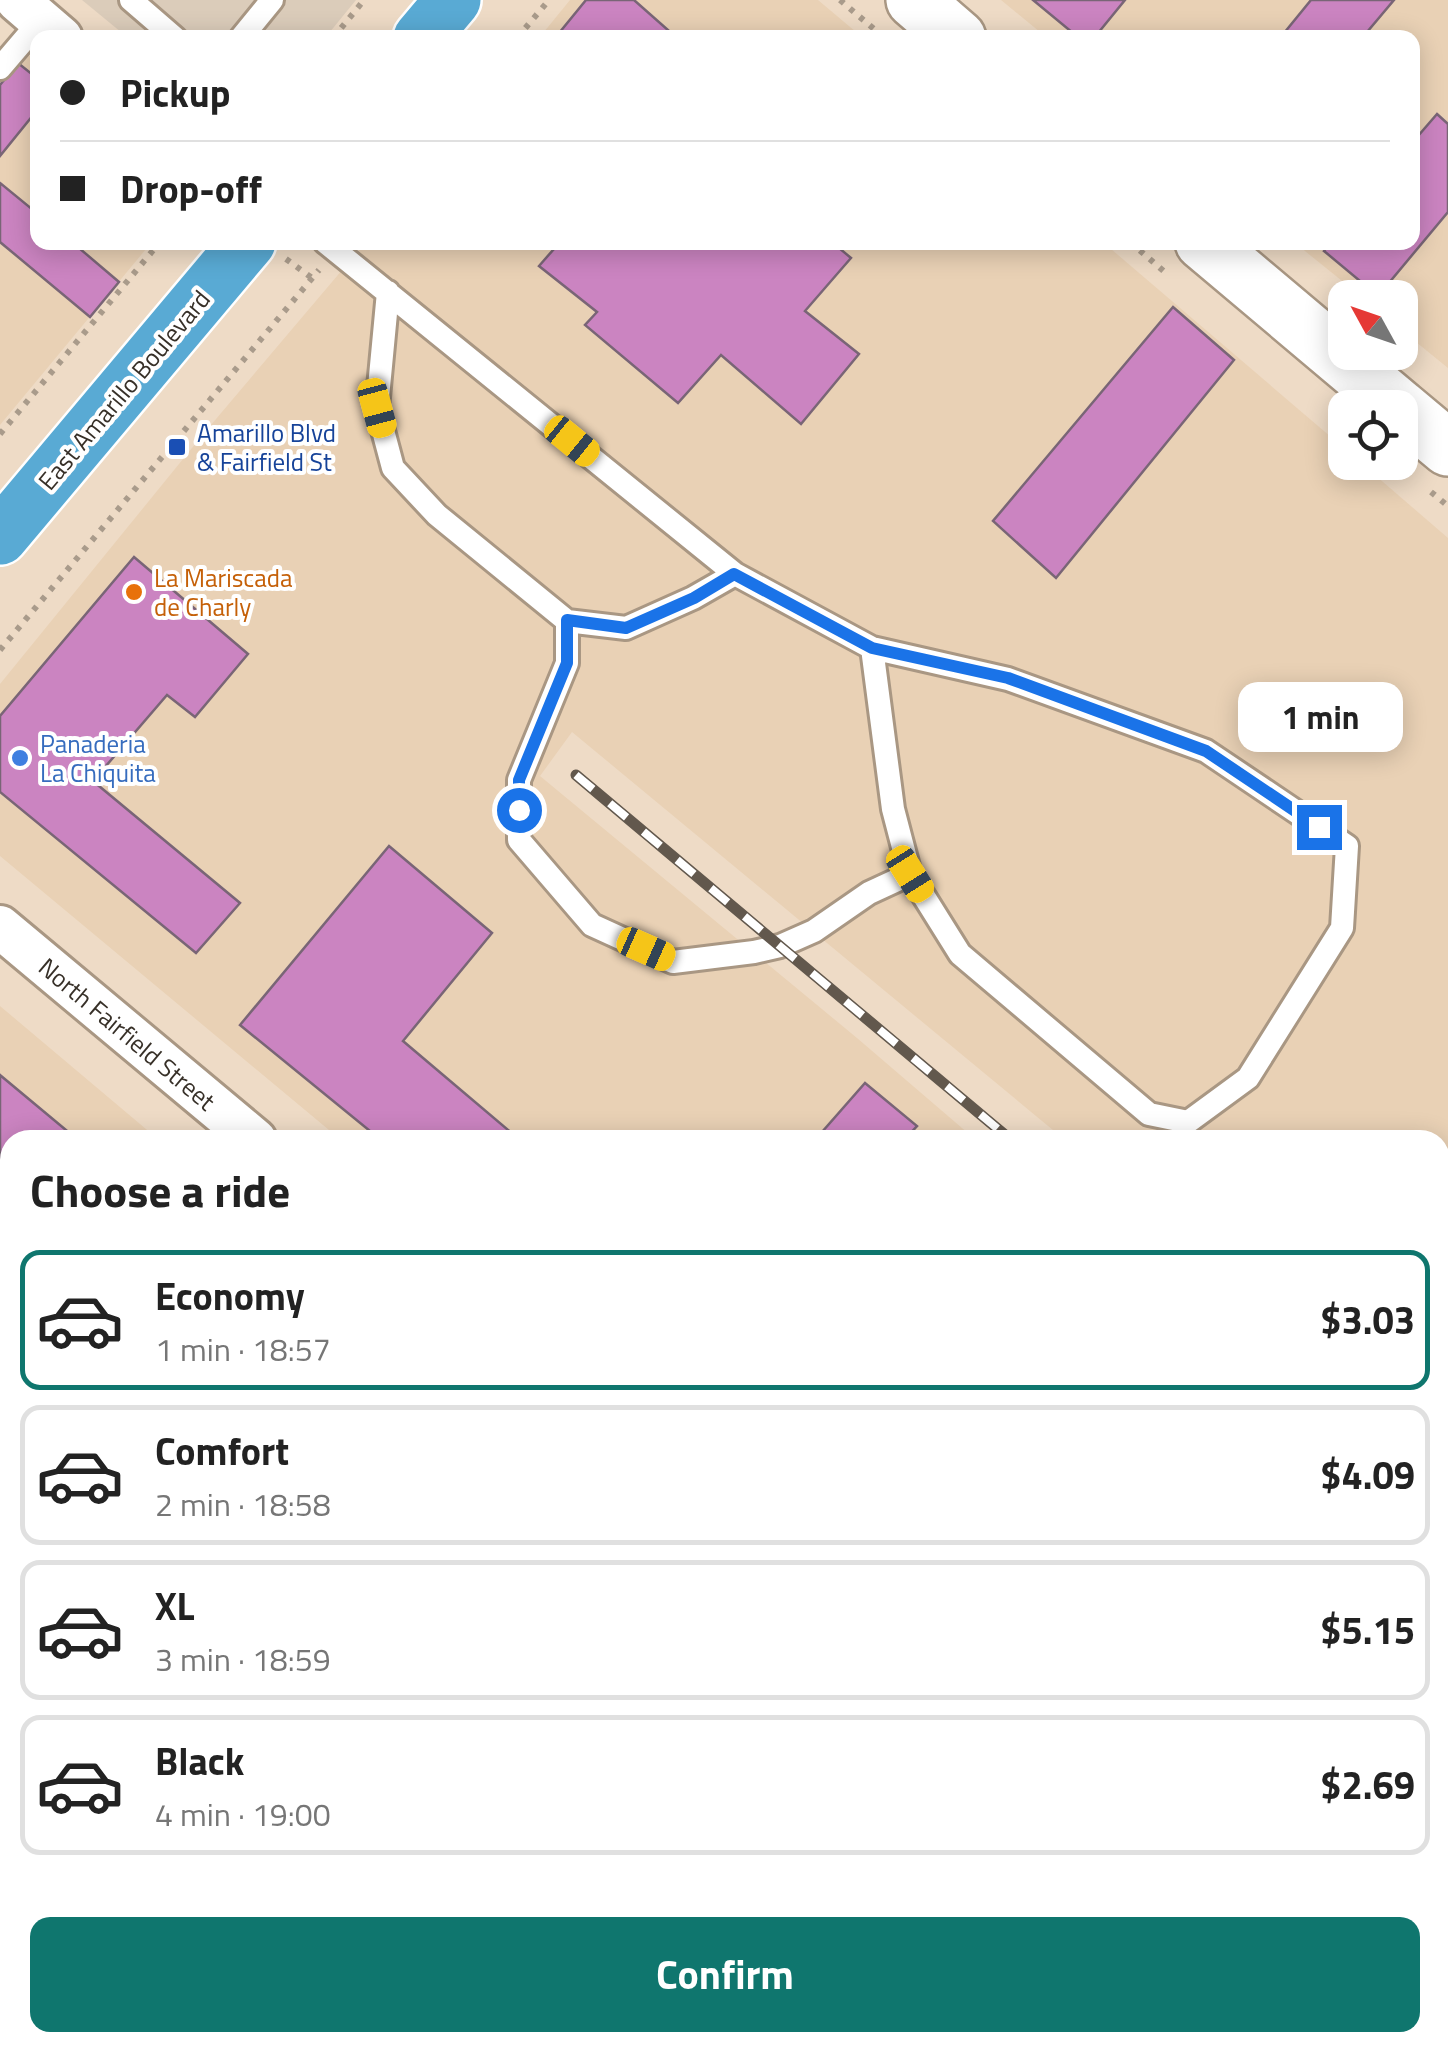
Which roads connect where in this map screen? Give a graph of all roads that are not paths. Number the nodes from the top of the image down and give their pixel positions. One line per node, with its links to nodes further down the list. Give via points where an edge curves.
1 (131, 0): 5 (lane)
2 (272, 0): 6 (lane)
3 (452, 0): 7 (highway)
4 (914, 0): 8 (main road)
5 (166, 30)
6 (248, 30)
7 (428, 30)
8 (949, 30)
9 (30, 31): 10 (lane)
10 (0, 68)
11 (241, 250): 18 (highway, East Amarillo Boulevard)
12 (336, 250): 14 (lane)
13 (1212, 250): 15 (main road)
14 (388, 292): 19 (lane); 20 (lane, via 377,408 393,468 437,515)
15 (1379, 390)
16 (1418, 423): 17 (main road)
17 (1448, 448)
18 (0, 538)
19 (734, 574): 20 (lane, via 626,628); 21 (lane)
20 (567, 620): 22 (lane, via 567,663 519,780 519,840 592,925 673,962 754,952 814,931)
21 (872, 648): 22 (lane, via 894,809); 22 (lane, via 1008,678 1206,751 1347,846 1342,928 1248,1078 1188,1122 1149,1114 960,954)
22 (910, 874)
23 (0, 928): 24 (street, North Fairfield Street)
24 (242, 1130)

